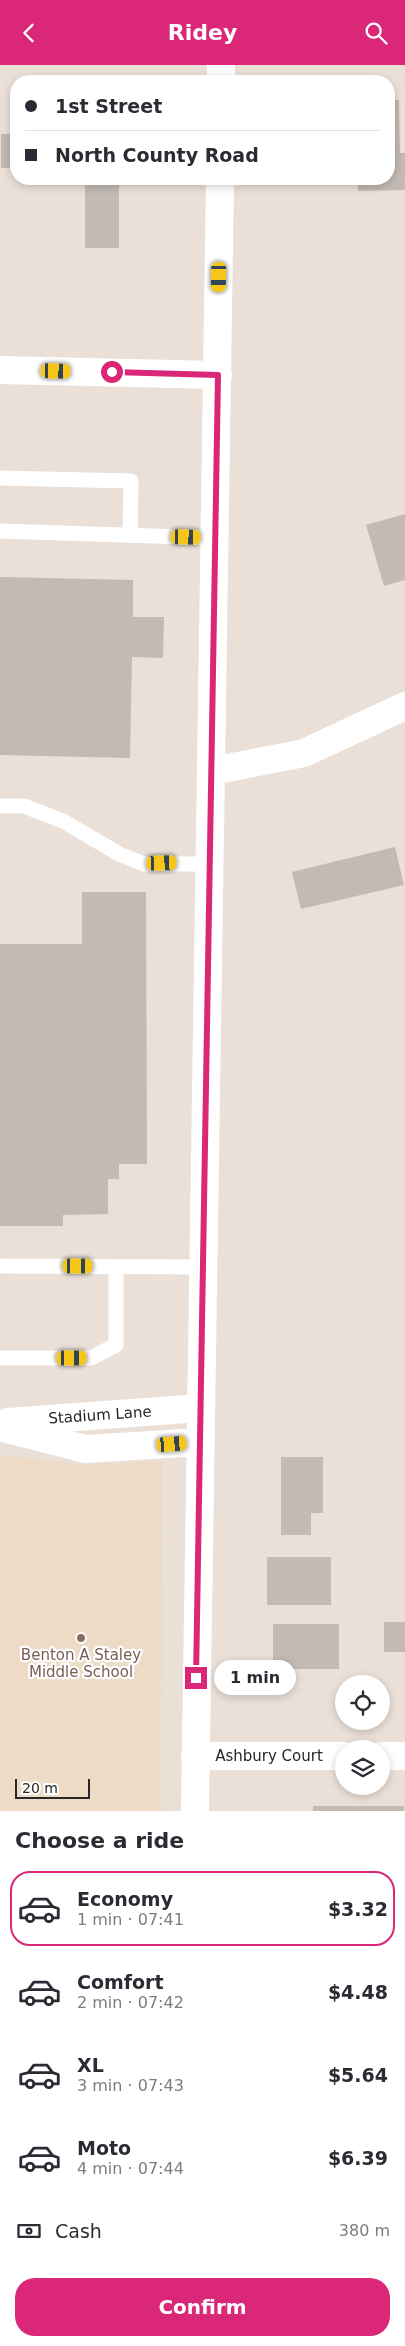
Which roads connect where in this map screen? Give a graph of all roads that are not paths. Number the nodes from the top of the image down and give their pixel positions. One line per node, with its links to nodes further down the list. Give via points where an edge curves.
1 (220, 185): 3 (street)
2 (0, 370): 3 (street)
3 (218, 375): 7 (street)
4 (0, 478): 6 (lane, via 131,481)
5 (0, 531): 6 (lane)
6 (130, 535): 7 (lane)
7 (215, 538): 9 (street)
8 (405, 705): 9 (street, via 304,753)
9 (212, 771): 11 (street)
10 (0, 805): 11 (lane, via 24,806 63,821 119,854 144,864)
11 (210, 864): 14 (street)
12 (0, 1266): 13 (lane)
13 (116, 1267): 14 (lane); 15 (lane, via 116,1345 90,1358)
14 (204, 1267): 16 (street)
15 (0, 1358)
16 (201, 1408): 17 (street, Stadium Lane); 19 (street)
17 (0, 1423)
18 (0, 1427): 19 (street, Stadium Lane, via 85,1449)
19 (200, 1442): 20 (street)
20 (195, 1756): 21 (street, Ashbury Court); 24 (street)
21 (335, 1756)
22 (390, 1756): 23 (street)
23 (405, 1756)
24 (195, 1811)

